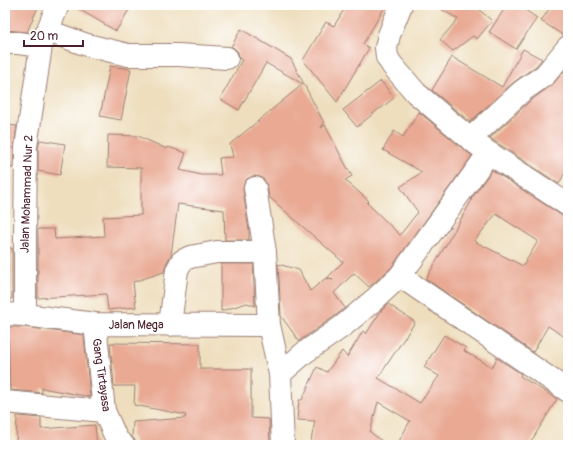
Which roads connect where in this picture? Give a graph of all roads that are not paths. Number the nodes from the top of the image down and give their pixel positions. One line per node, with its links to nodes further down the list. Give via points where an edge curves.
1 (58, 5): 3 (street, Jalan Mohammad Nur 2)
2 (401, 5): 7 (street, via 389,35 387,57 416,93)
3 (44, 39): 4 (street); 6 (street, via 87,45 128,55); 13 (street, Jalan Mohammad Nur 2, via 26,148 25,240)
4 (5, 43)
5 (568, 47): 7 (street, via 545,75 522,90)
6 (227, 58)
7 (470, 139): 8 (street)
8 (489, 153): 10 (street); 12 (street)
9 (255, 188): 11 (street)
10 (568, 205)
11 (265, 252): 15 (street, via 217,252 182,261 177,270); 16 (street)
12 (400, 276): 17 (street, via 343,326 304,353); 18 (street)
13 (15, 314): 14 (street, Jalan Mega)
14 (94, 324): 15 (street, Jalan Mega); 20 (street, Gang Tirtayasa)
15 (170, 325): 16 (street, Jalan Mega)
16 (269, 325): 17 (street)
17 (280, 374): 22 (street)
18 (568, 391)
19 (5, 402): 20 (street)
20 (104, 411): 21 (street, Gang Tirtayasa, via 117,440)
21 (123, 445)
22 (283, 445)

